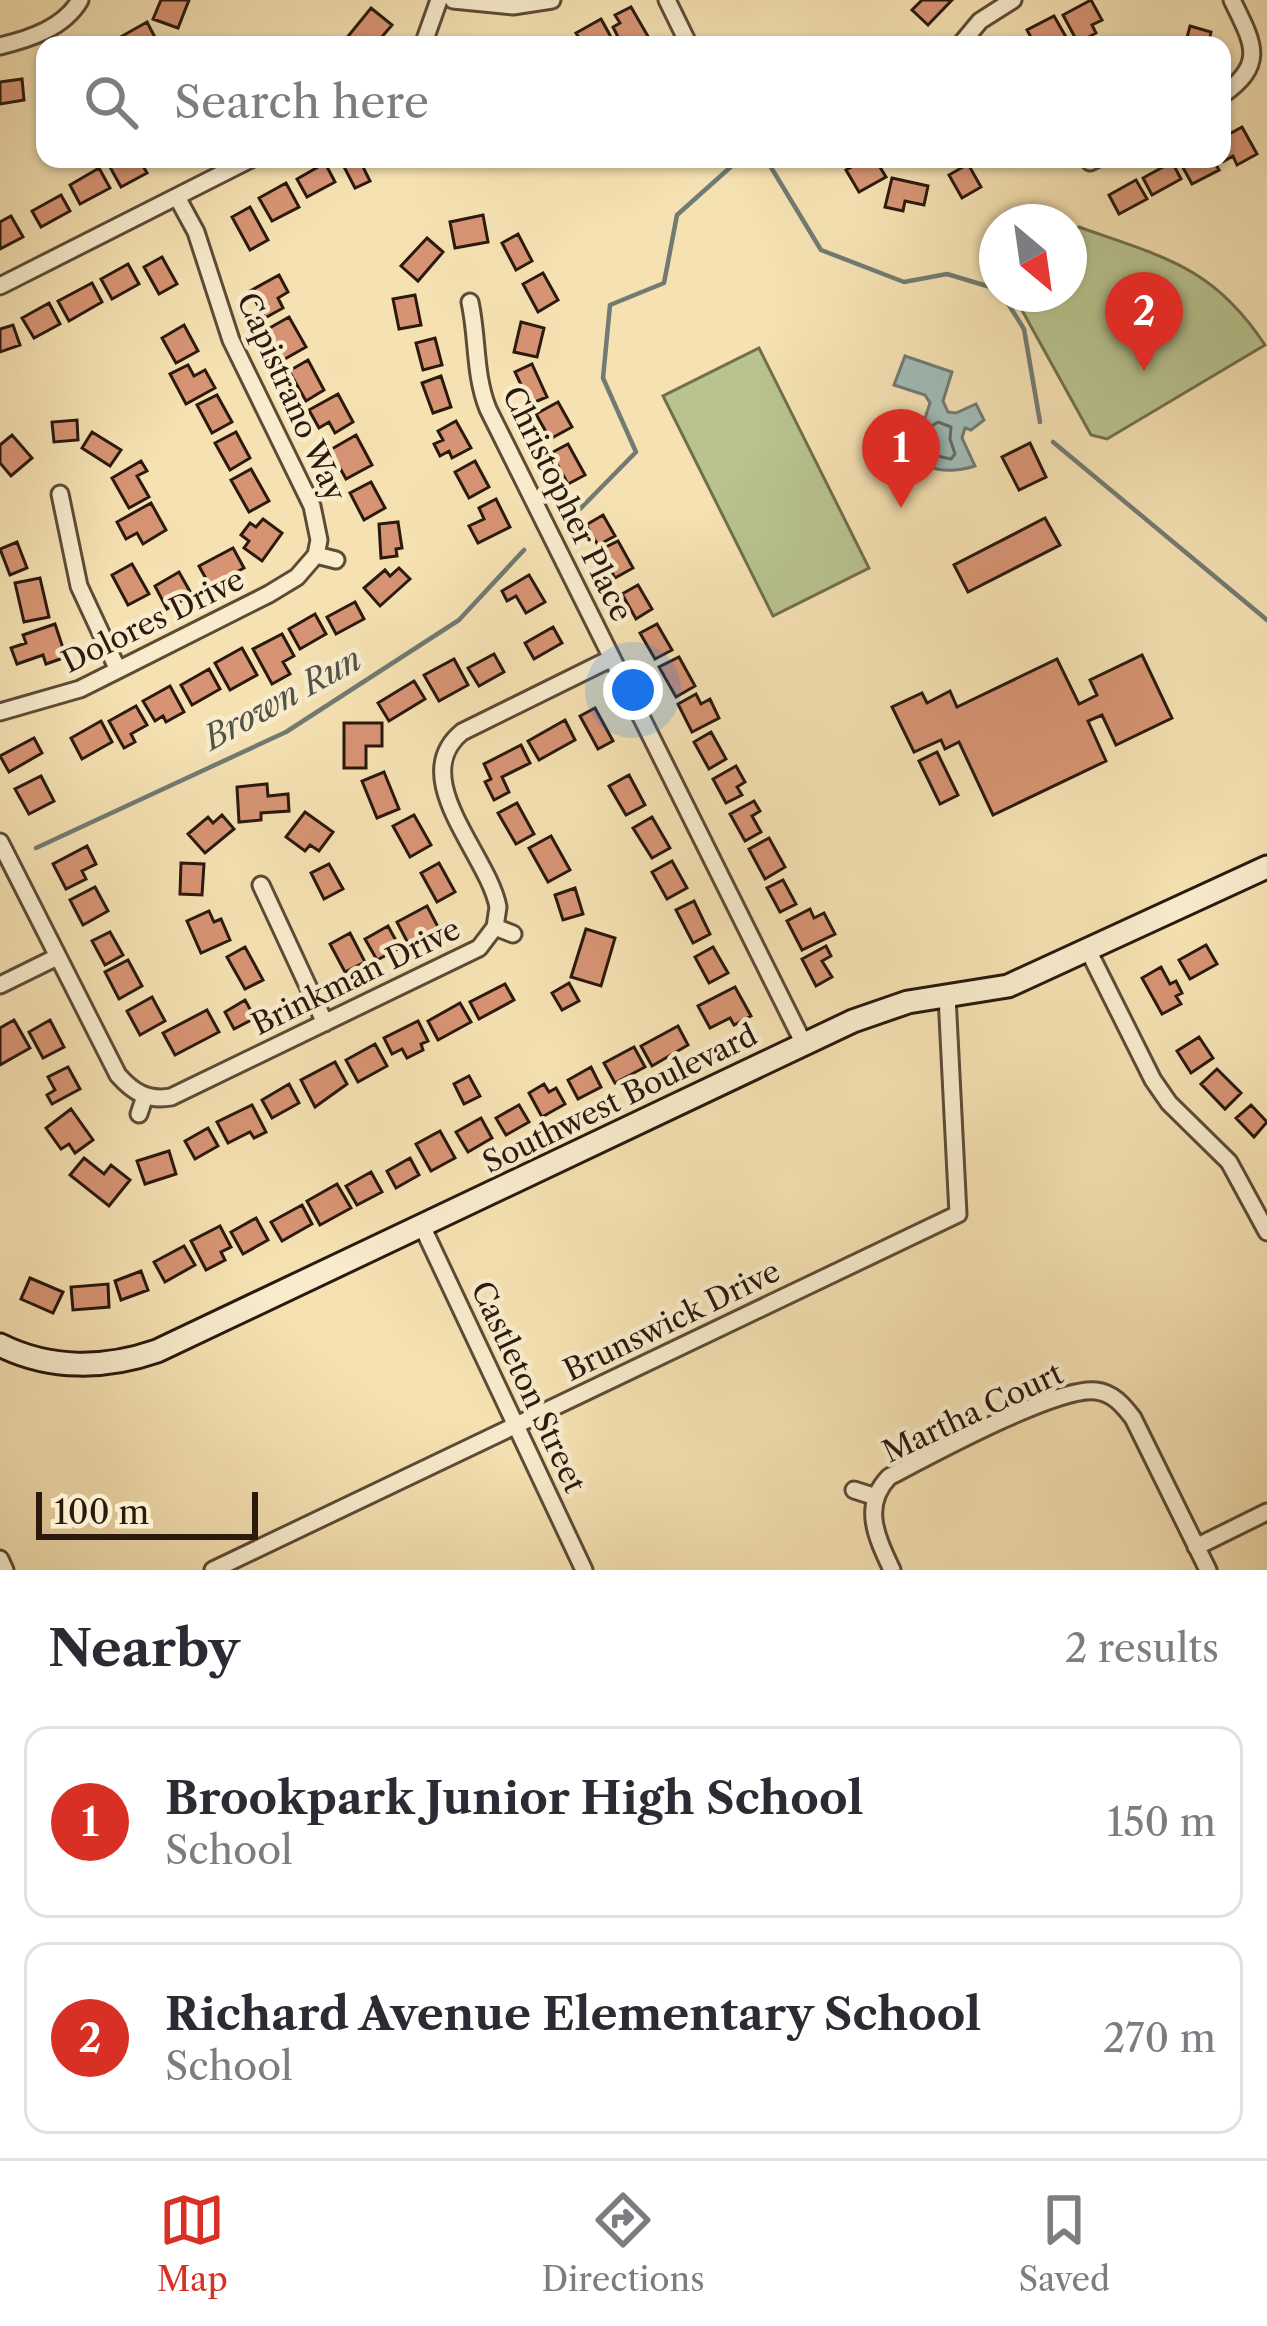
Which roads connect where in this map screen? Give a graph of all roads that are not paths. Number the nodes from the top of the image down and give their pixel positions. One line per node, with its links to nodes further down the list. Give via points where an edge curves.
1 (80, 0): 11 (street, via 42,34)
2 (439, 0): 8 (street)
3 (453, 0): 4 (street)
4 (552, 0)
5 (667, 0): 9 (street)
6 (1013, 0): 10 (street)
7 (1232, 0): 12 (street, via 1254,64)
8 (427, 36)
9 (685, 36)
10 (968, 36)
11 (0, 46)
12 (1231, 87)
13 (233, 168): 14 (street)
14 (177, 197): 15 (street); 18 (street, Capistrano Way, via 231,340 306,490)
15 (0, 286)
16 (470, 302): 20 (street, Christopher Place, via 481,392)
17 (60, 494): 21 (street, via 79,586)
18 (316, 555): 19 (street); 21 (street, Dolores Drive, via 269,594)
19 (336, 560)
20 (612, 658): 26 (street, Brinkman Drive, via 462,732 434,759 496,897); 33 (street, Christopher Place)
21 (118, 670): 22 (street, Dolores Drive)
22 (0, 712)
23 (0, 842): 29 (street)
24 (1267, 867): 28 (street, Southwest Boulevard)
25 (261, 885): 32 (street)
26 (495, 927): 27 (street); 32 (street, Brinkman Drive, via 479,948)
27 (513, 934)
28 (1089, 952): 31 (street, Southwest Boulevard, via 1008,986); 37 (street, via 1153,1080 1229,1162)
29 (57, 957): 30 (street); 34 (street, via 118,1075)
30 (0, 985)
31 (946, 997): 33 (street, Southwest Boulevard, via 882,1009); 39 (street, Brunswick Drive, via 958,1214)
32 (325, 1023): 34 (street, Brinkman Drive, via 179,1094)
33 (804, 1044): 36 (street, Southwest Boulevard)
34 (145, 1096): 35 (street)
35 (140, 1114)
36 (422, 1226): 38 (street, Southwest Boulevard, via 131,1360 78,1365); 39 (street, Castleton Street)
37 (1267, 1232)
38 (0, 1345)
39 (516, 1426): 46 (street, Brunswick Drive); 47 (street, Castleton Street)
40 (854, 1490): 41 (street)
41 (876, 1496): 43 (street, Martha Court, via 890,1477 995,1426 1059,1396 1101,1390 1133,1418); 48 (street, via 876,1537)
42 (1267, 1512): 43 (street)
43 (1196, 1546): 49 (street)
44 (0, 1559): 45 (street)
45 (5, 1570)
46 (213, 1570)
47 (584, 1570)
48 (892, 1570)
49 (1208, 1570)

